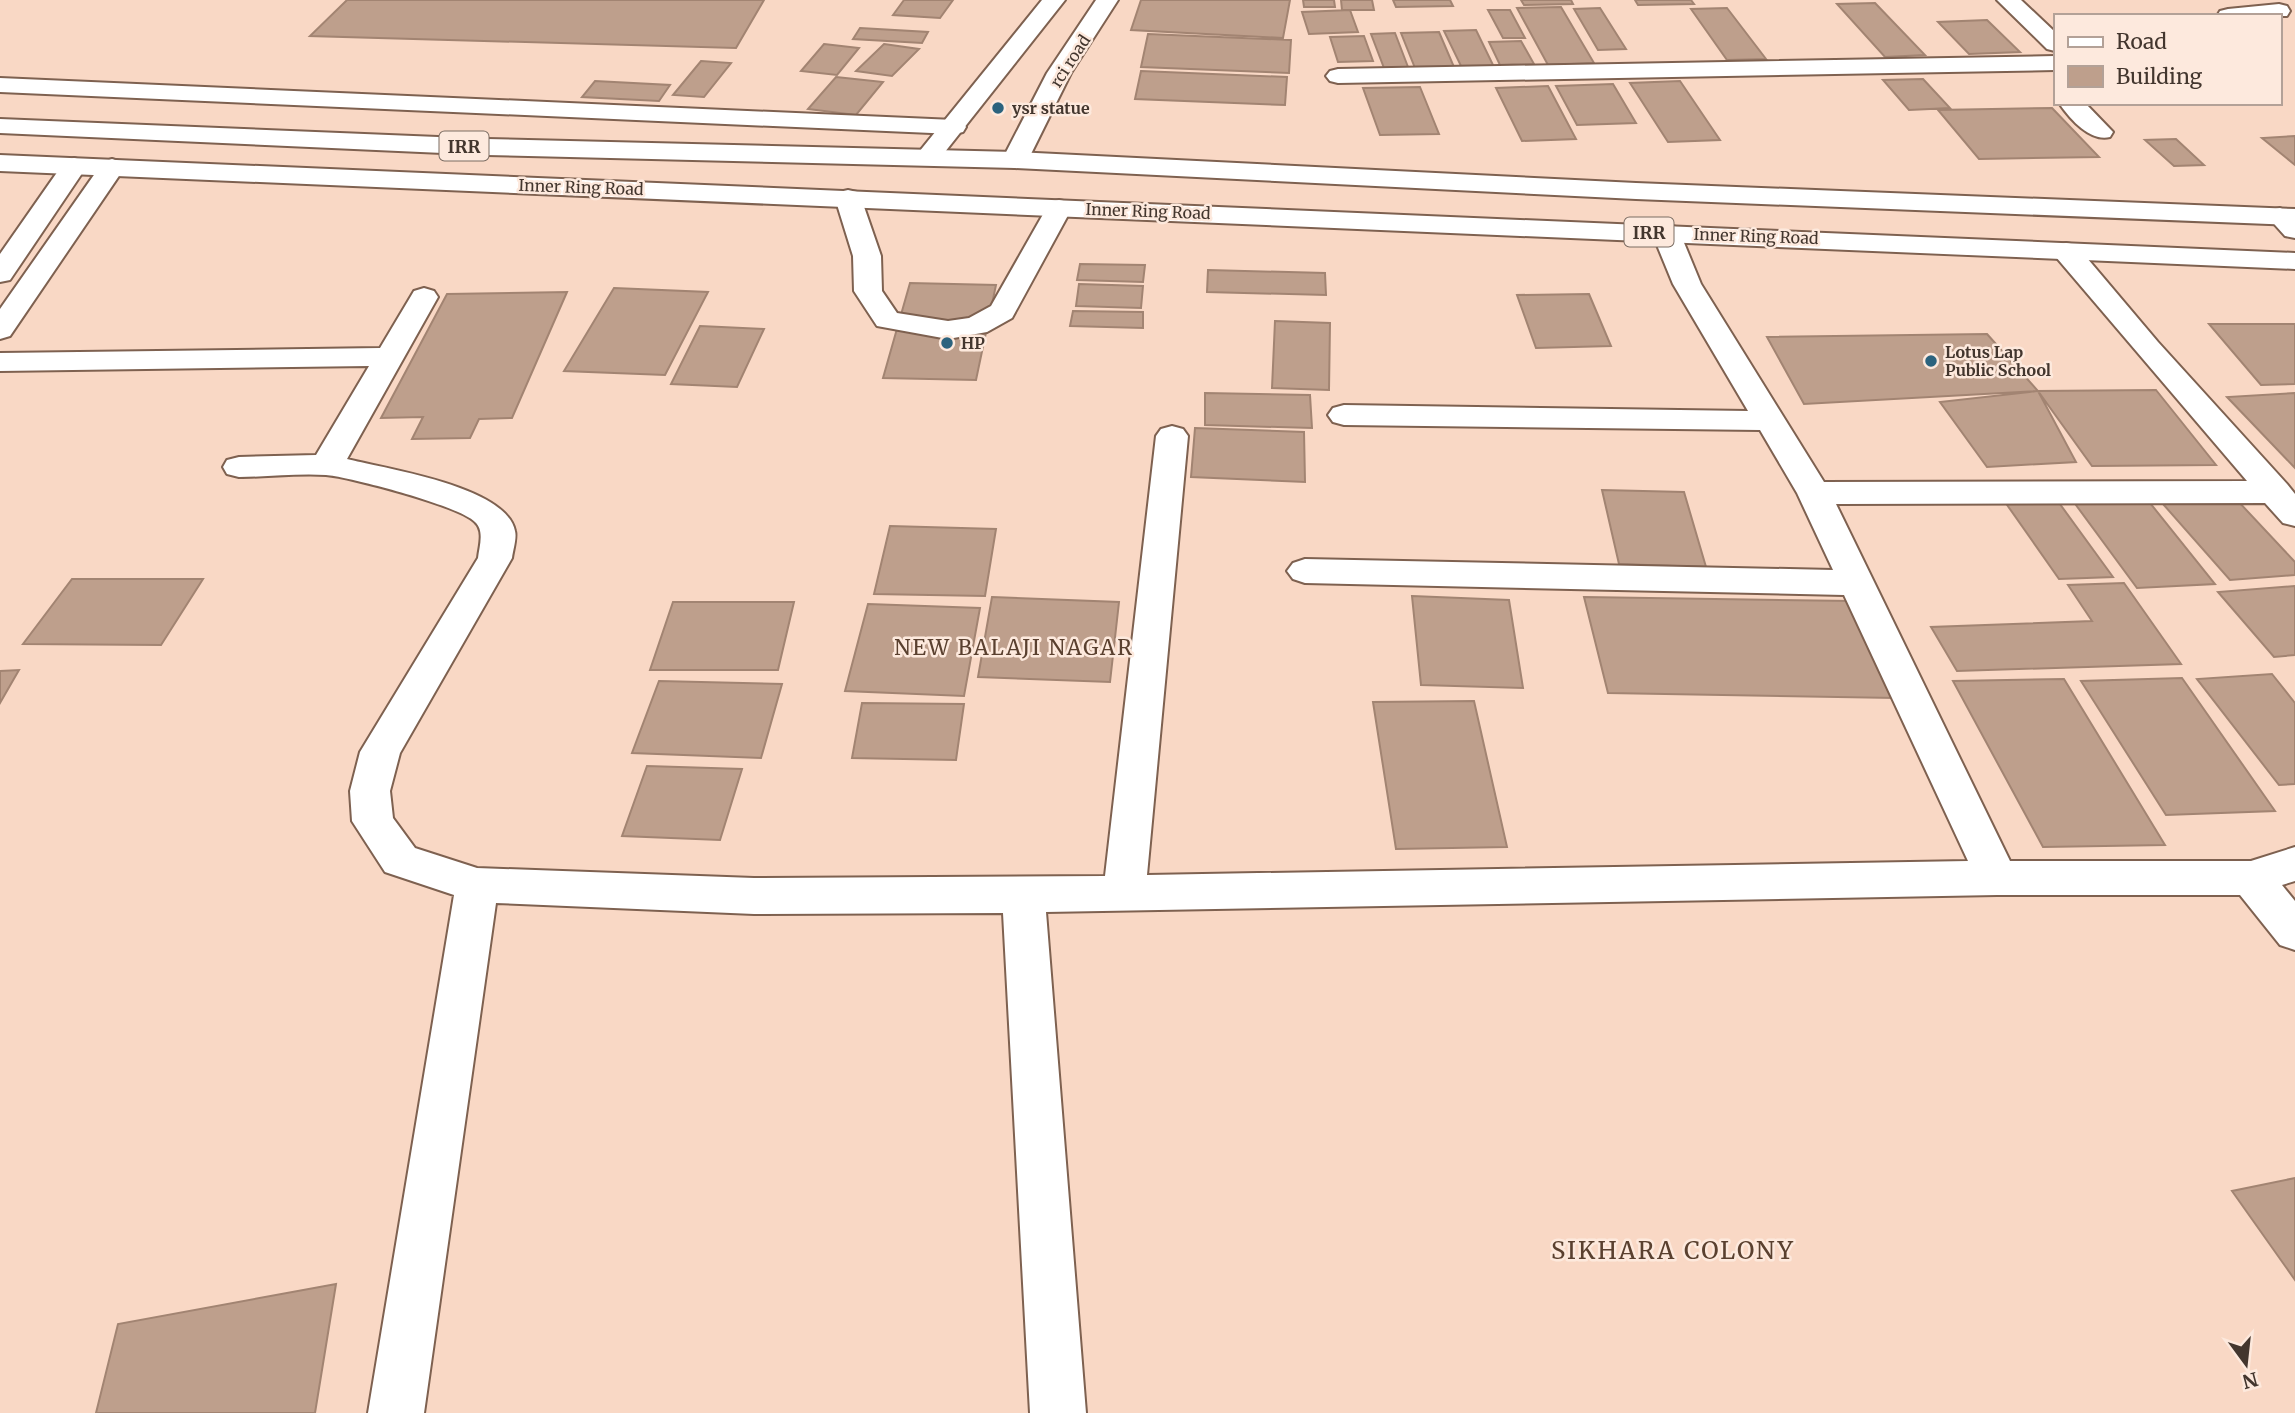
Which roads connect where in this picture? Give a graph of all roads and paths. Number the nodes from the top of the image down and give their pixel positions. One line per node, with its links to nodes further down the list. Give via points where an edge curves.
1 (1054, 0): 14 (main road)
2 (1107, 0): 17 (main road, rci road, via 1059,73)
3 (2008, 0): 6 (main road)
4 (2279, 11): 5 (main road)
5 (2248, 14)
6 (2054, 43)
7 (2054, 63): 8 (main road)
8 (2029, 64): 9 (main road); 11 (main road)
9 (1338, 76)
10 (0, 85): 14 (main road)
11 (2054, 88)
12 (2073, 105): 15 (main road)
13 (0, 126): 16 (main road, Inner Ring Road / IRR, via 487,147)
14 (954, 127): 16 (main road)
15 (2101, 132)
16 (928, 157): 17 (main road, Inner Ring Road / IRR)
17 (1015, 160): 23 (main road, Inner Ring Road / IRR)
18 (0, 163): 19 (main road, Inner Ring Road / IRR)
19 (74, 166): 20 (main road, Inner Ring Road / IRR); 27 (main road)
20 (113, 167): 21 (main road, Inner Ring Road / IRR); 29 (main road)
21 (848, 198): 22 (main road, Inner Ring Road / IRR); 22 (main road, via 867,256 868,291 887,320 948,330 977,326 1002,312)
22 (1059, 208): 24 (main road, Inner Ring Road / IRR)
23 (2290, 221)
24 (1666, 233): 25 (main road, Inner Ring Road / IRR); 33 (main road, via 1687,284)
25 (2066, 251): 26 (main road, Inner Ring Road / IRR); 38 (main road)
26 (2295, 261)
27 (0, 274)
28 (424, 297): 30 (main road)
29 (0, 330)
30 (389, 358): 31 (main road); 35 (main road)
31 (0, 362)
32 (1344, 415): 33 (main road)
33 (1771, 421): 37 (main road)
34 (1172, 436): 45 (main road)
35 (327, 465): 36 (main road); 44 (main road, via 438,492 489,515 498,531 495,558 380,752 370,791 373,821 400,860)
36 (239, 467)
37 (1814, 493): 38 (main road); 40 (main road)
38 (2285, 504)
39 (1305, 571): 40 (main road)
40 (1858, 583): 42 (main road)
41 (2295, 864): 43 (main road)
42 (1997, 878): 43 (main road); 45 (main road)
43 (2251, 878): 47 (main road)
44 (477, 885): 46 (main road, via 754,896); 48 (main road)
45 (1124, 893): 46 (main road)
46 (1023, 895): 49 (main road)
47 (2295, 932)
48 (396, 1413)
49 (1058, 1413)

